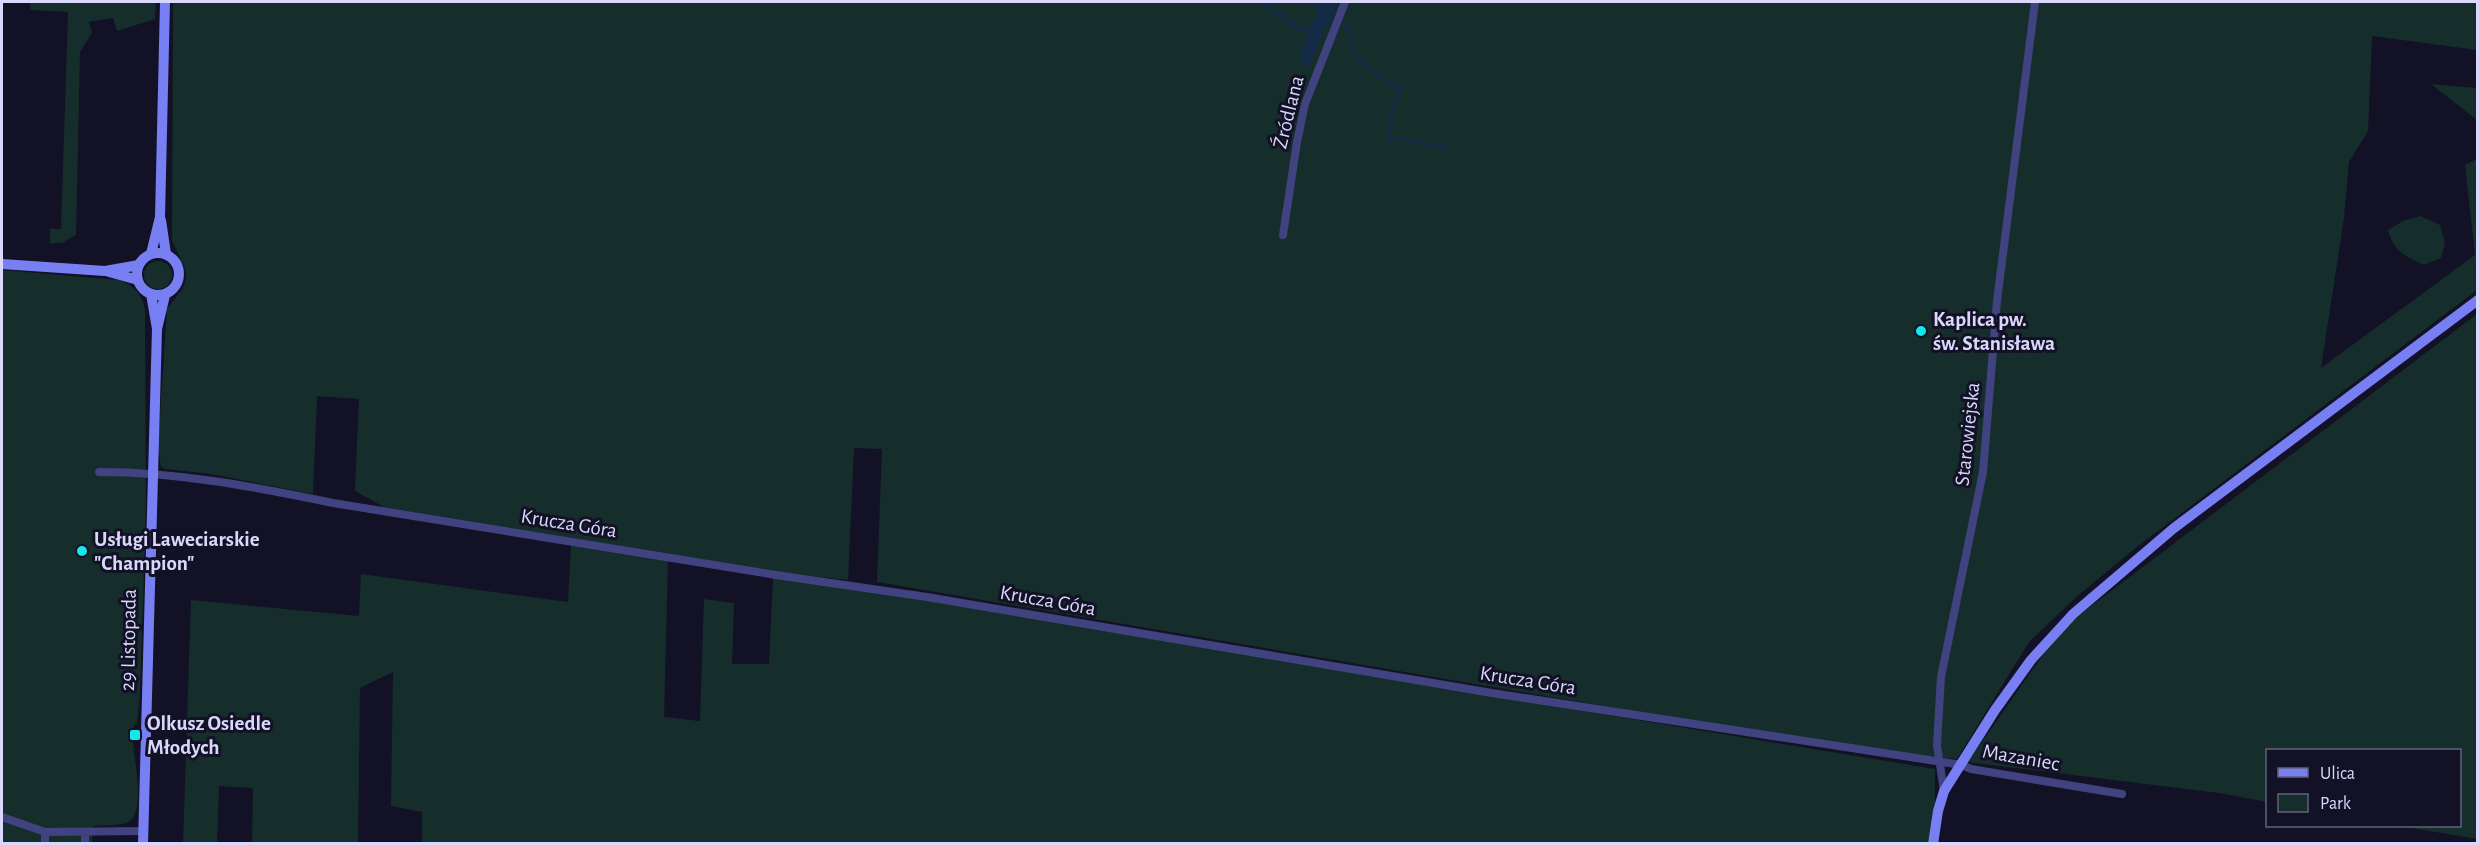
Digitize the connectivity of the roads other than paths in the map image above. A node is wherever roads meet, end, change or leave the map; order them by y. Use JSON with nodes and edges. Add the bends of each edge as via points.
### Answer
{"nodes":[{"id":1,"x":165,"y":2,"type":"edge"},
{"id":2,"x":1345,"y":2,"type":"edge"},
{"id":3,"x":2035,"y":2,"type":"edge"},
{"id":4,"x":160,"y":217,"type":"junction"},
{"id":5,"x":1283,"y":235,"type":"dead end"},
{"id":6,"x":151,"y":254,"type":"junction"},
{"id":7,"x":166,"y":254,"type":"junction"},
{"id":8,"x":2,"y":264,"type":"edge"},
{"id":9,"x":139,"y":265,"type":"junction"},
{"id":10,"x":105,"y":271,"type":"junction"},
{"id":11,"x":138,"y":280,"type":"junction"},
{"id":12,"x":151,"y":294,"type":"junction"},
{"id":13,"x":165,"y":294,"type":"junction"},
{"id":14,"x":2478,"y":300,"type":"edge"},
{"id":15,"x":157,"y":329,"type":"junction"},
{"id":16,"x":99,"y":472,"type":"dead end"},
{"id":17,"x":153,"y":472,"type":"junction"},
{"id":18,"x":1939,"y":761,"type":"junction"},
{"id":19,"x":1962,"y":765,"type":"junction"},
{"id":20,"x":1944,"y":791,"type":"junction"},
{"id":21,"x":2122,"y":794,"type":"dead end"},
{"id":22,"x":2,"y":817,"type":"edge"},
{"id":23,"x":143,"y":831,"type":"junction"},
{"id":24,"x":45,"y":832,"type":"junction"},
{"id":25,"x":85,"y":832,"type":"junction"},
{"id":26,"x":45,"y":843,"type":"edge"},
{"id":27,"x":85,"y":843,"type":"edge"},
{"id":28,"x":143,"y":843,"type":"edge"},
{"id":29,"x":1933,"y":843,"type":"edge"}],
"edges":[{"from":1,"to":4,"type":"street"},
{"from":2,"to":5,"type":"street","name":"Źródlana","via":[[1305,104]]},
{"from":3,"to":18,"type":"street","name":"Starowiejska","via":[[1996,313],[1983,472],[1941,677]]},
{"from":4,"to":6,"type":"street"},
{"from":4,"to":7,"type":"street"},
{"from":6,"to":7,"type":"street"},
{"from":6,"to":9,"type":"street"},
{"from":7,"to":13,"type":"street","via":[[176,262],[180,275],[175,287]]},
{"from":8,"to":10,"type":"street"},
{"from":9,"to":10,"type":"street"},
{"from":9,"to":11,"type":"street"},
{"from":10,"to":11,"type":"street"},
{"from":11,"to":12,"type":"street"},
{"from":12,"to":13,"type":"street"},
{"from":12,"to":15,"type":"street","name":"29 Listopada"},
{"from":13,"to":15,"type":"street","name":"29 Listopada"},
{"from":14,"to":19,"type":"street","via":[[2174,528],[2073,614],[2031,660]]},
{"from":15,"to":17,"type":"street","name":"29 Listopada"},
{"from":16,"to":17,"type":"street","name":"Krucza Góra"},
{"from":17,"to":18,"type":"street","name":"Krucza Góra","via":[[263,487],[345,505],[927,597],[1492,693]]},
{"from":17,"to":23,"type":"street","name":"29 Listopada"},
{"from":18,"to":19,"type":"street","name":"Krucza Góra"},
{"from":18,"to":20,"type":"street","name":"Starowiejska"},
{"from":19,"to":20,"type":"street","name":"Mazaniec"},
{"from":19,"to":21,"type":"street","name":"Mazaniec"},
{"from":20,"to":29,"type":"street","name":"Mazaniec"},
{"from":22,"to":24,"type":"street"},
{"from":23,"to":25,"type":"street"},
{"from":23,"to":28,"type":"street","name":"29 Listopada"},
{"from":24,"to":25,"type":"street"},
{"from":24,"to":26,"type":"street"},
{"from":25,"to":27,"type":"street"}]}
